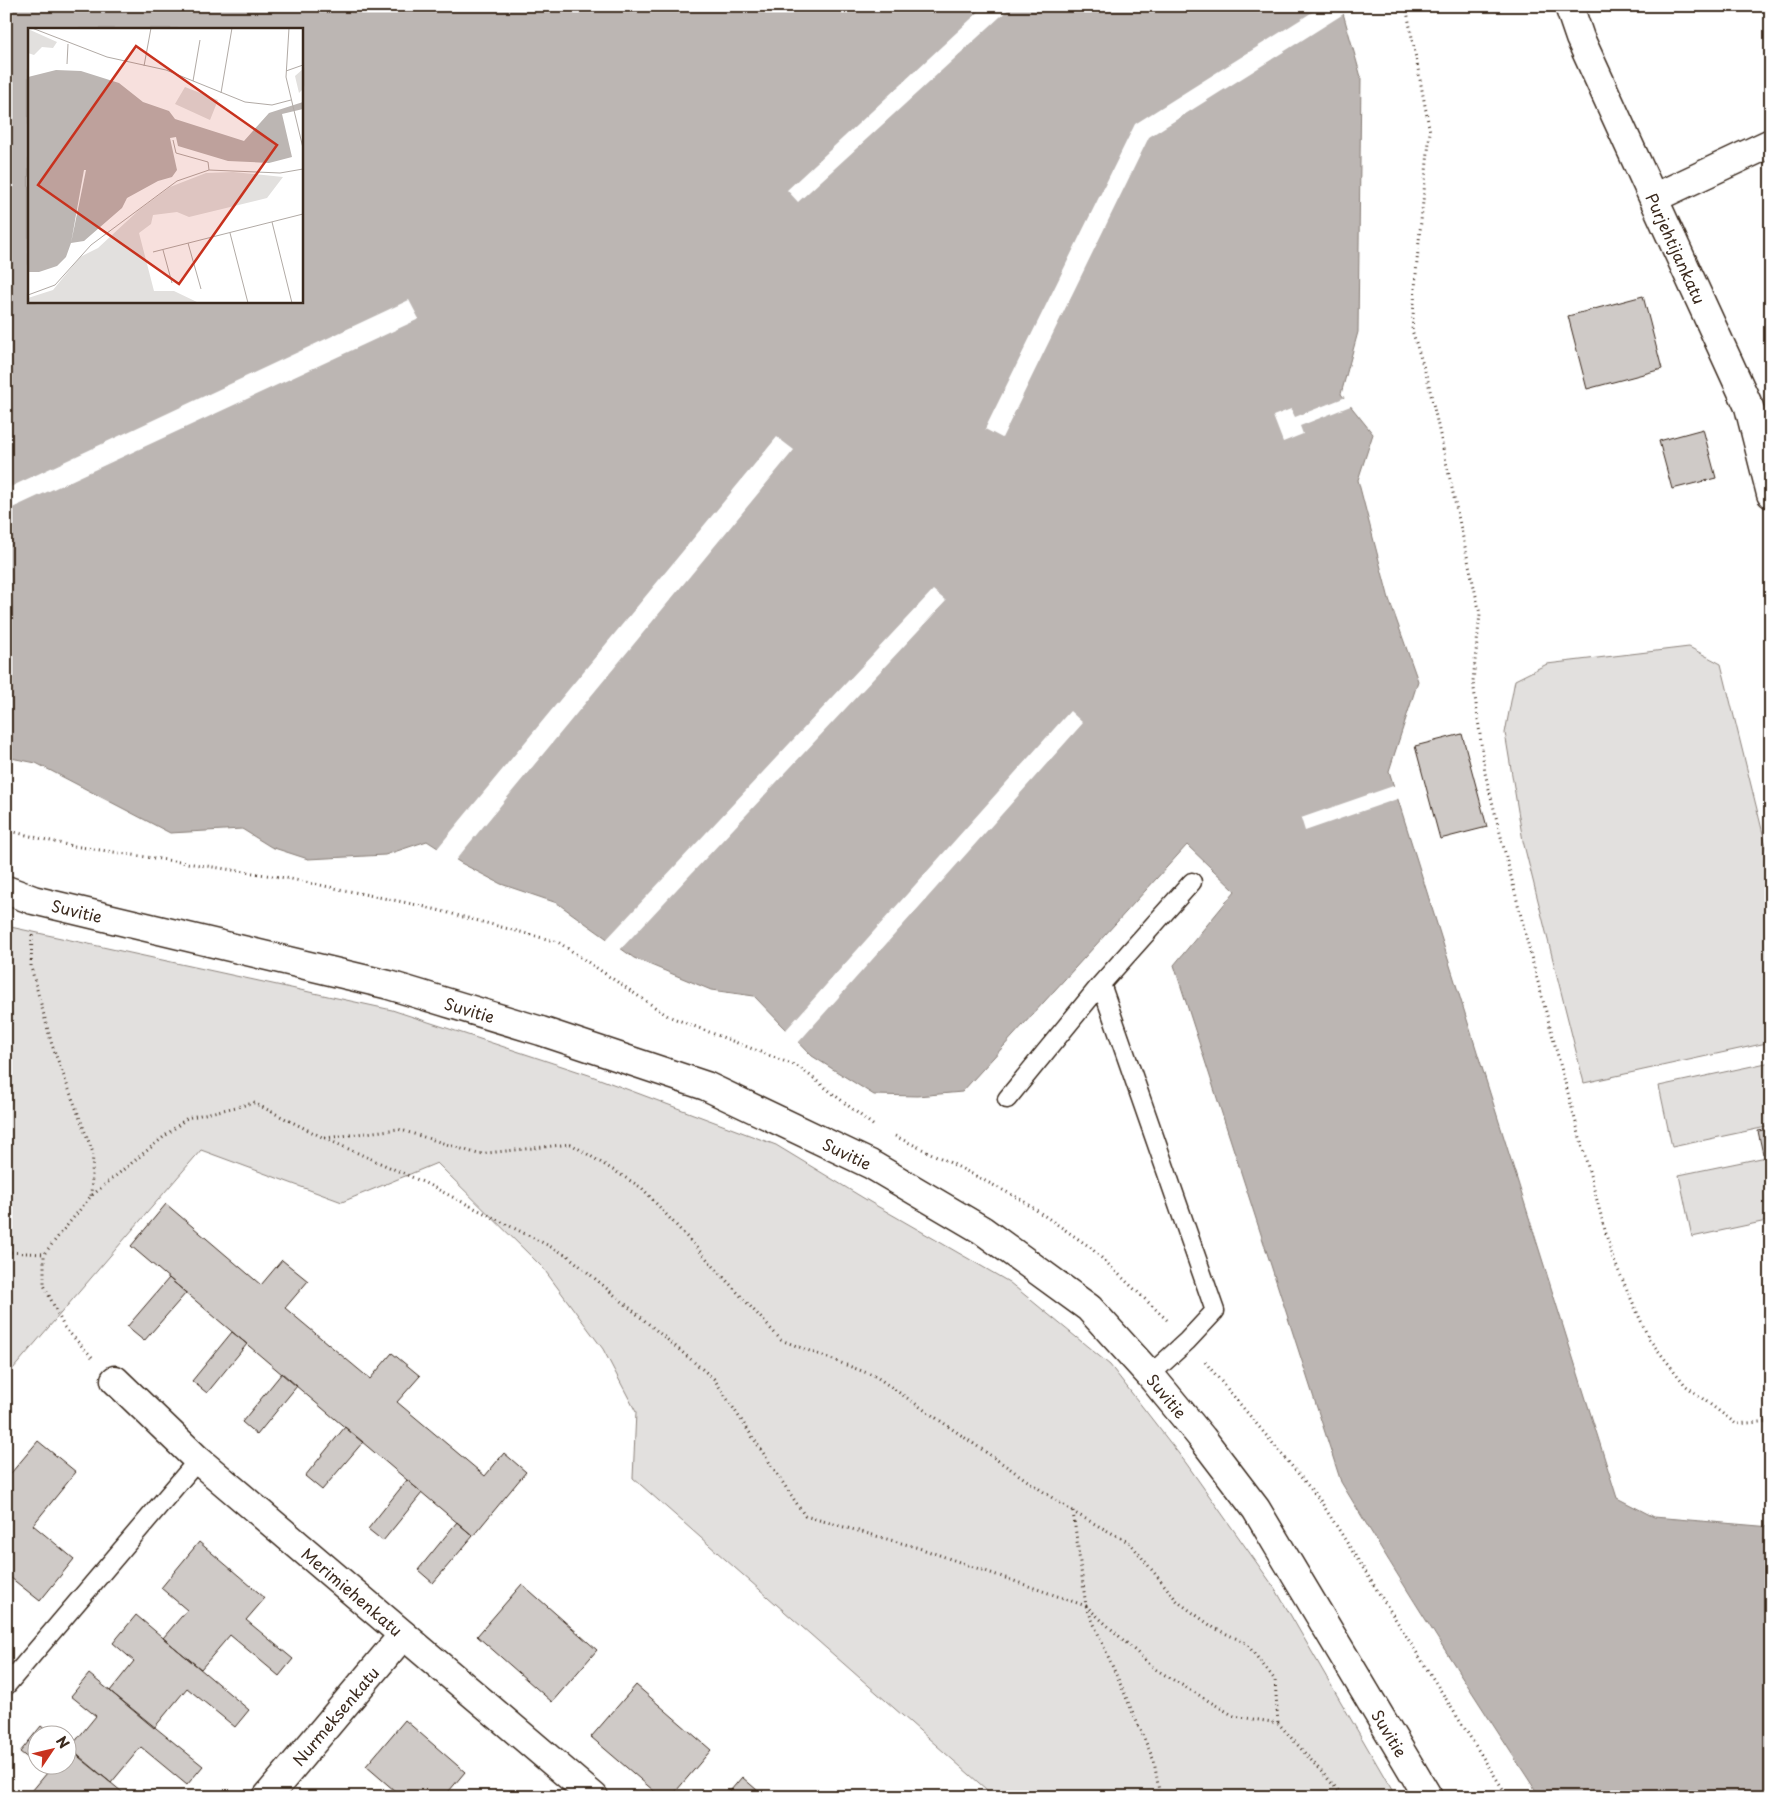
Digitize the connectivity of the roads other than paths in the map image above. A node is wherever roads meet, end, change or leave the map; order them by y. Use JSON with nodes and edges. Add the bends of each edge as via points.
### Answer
{"nodes":[{"id":1,"x":1569,"y":6,"type":"edge"},
{"id":2,"x":1771,"y":143,"type":"edge"},
{"id":3,"x":1654,"y":198,"type":"junction"},
{"id":4,"x":1771,"y":494,"type":"edge"},
{"id":5,"x":1192,"y":882,"type":"dead end"},
{"id":6,"x":6,"y":890,"type":"edge"},
{"id":7,"x":1101,"y":984,"type":"junction"},
{"id":8,"x":1007,"y":1098,"type":"dead end"},
{"id":9,"x":1150,"y":1375,"type":"junction"},
{"id":10,"x":115,"y":1380,"type":"road end"},
{"id":11,"x":198,"y":1460,"type":"junction"},
{"id":12,"x":403,"y":1635,"type":"junction"},
{"id":13,"x":6,"y":1686,"type":"edge"},
{"id":14,"x":267,"y":1797,"type":"edge"},
{"id":15,"x":594,"y":1797,"type":"edge"},
{"id":16,"x":1428,"y":1797,"type":"edge"}],
"edges":[{"from":1,"to":3,"type":"street","name":"Purjehtijankatu","via":[[1580,38]]},
{"from":2,"to":3,"type":"street"},
{"from":3,"to":4,"type":"street","name":"Purjehtijankatu","via":[[1750,407]]},
{"from":5,"to":7,"type":"lane"},
{"from":6,"to":9,"type":"street","name":"Suvitie","via":[[33,900],[389,985],[706,1086],[870,1164],[982,1230],[1089,1308]]},
{"from":7,"to":8,"type":"lane"},
{"from":7,"to":9,"type":"lane","via":[[1215,1311]]},
{"from":9,"to":16,"type":"street","name":"Suvitie","via":[[1256,1509]]},
{"from":10,"to":11,"type":"street","name":"Merimiehenkatu"},
{"from":11,"to":12,"type":"street","name":"Merimiehenkatu"},
{"from":11,"to":13,"type":"lane"},
{"from":12,"to":14,"type":"street","name":"Nurmeksenkatu"},
{"from":12,"to":15,"type":"street","name":"Merimiehenkatu"}]}
